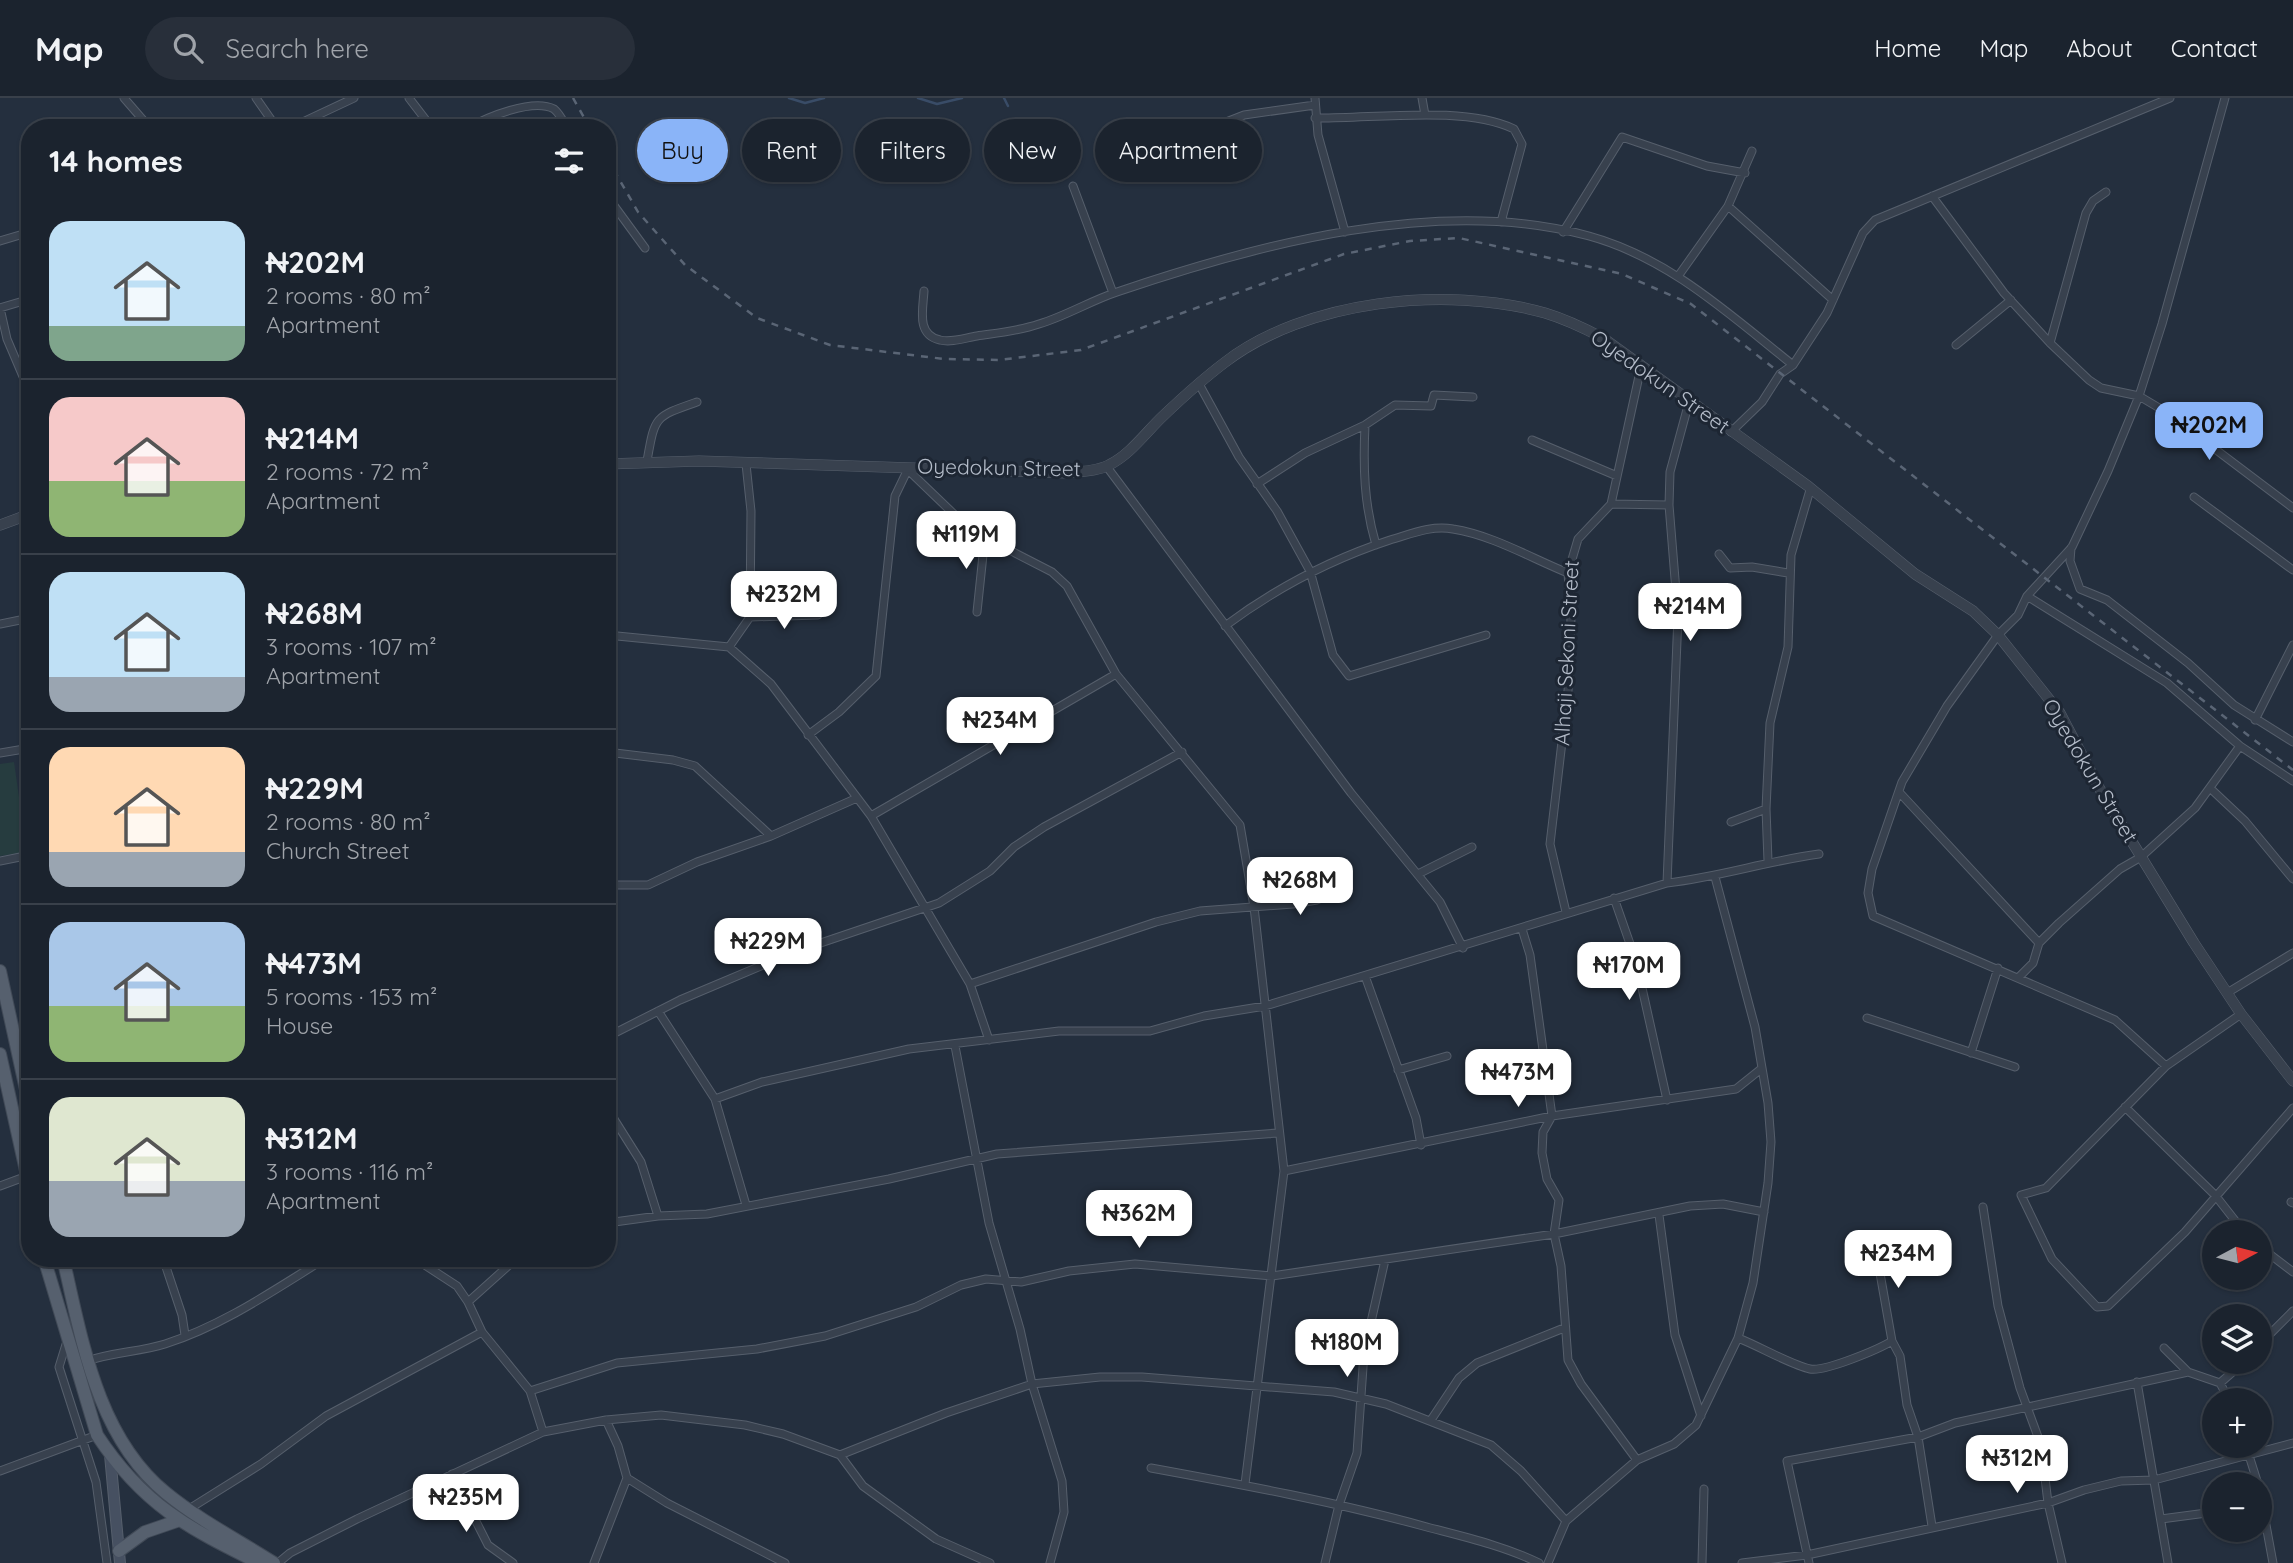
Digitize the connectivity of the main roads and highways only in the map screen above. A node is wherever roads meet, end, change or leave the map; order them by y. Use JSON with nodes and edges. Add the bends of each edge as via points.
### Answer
{"nodes":[{"id":1,"x":0,"y":971,"type":"edge"},
{"id":2,"x":0,"y":1054,"type":"edge"},
{"id":3,"x":21,"y":1067,"type":"edge"},
{"id":4,"x":21,"y":1151,"type":"edge"},
{"id":5,"x":46,"y":1267,"type":"edge"},
{"id":6,"x":65,"y":1267,"type":"edge"},
{"id":7,"x":68,"y":1277,"type":"junction"},
{"id":8,"x":49,"y":1279,"type":"junction"},
{"id":9,"x":110,"y":1455,"type":"junction"},
{"id":10,"x":177,"y":1521,"type":"junction"},
{"id":11,"x":120,"y":1557,"type":"edge"},
{"id":12,"x":260,"y":1563,"type":"edge"},
{"id":13,"x":276,"y":1563,"type":"edge"}],
"edges":[{"from":1,"to":3,"type":"main road"},
{"from":2,"to":4,"type":"main road"},
{"from":5,"to":8,"type":"main road"},
{"from":6,"to":7,"type":"main road"},
{"from":7,"to":8,"type":"main road"},
{"from":7,"to":13,"type":"main road","via":[[87,1361],[128,1452],[166,1493]]},
{"from":8,"to":9,"type":"main road","via":[[97,1435]]},
{"from":9,"to":10,"type":"main road"},
{"from":9,"to":11,"type":"main road"},
{"from":10,"to":11,"type":"main road","via":[[145,1532]]},
{"from":10,"to":12,"type":"main road"}]}
